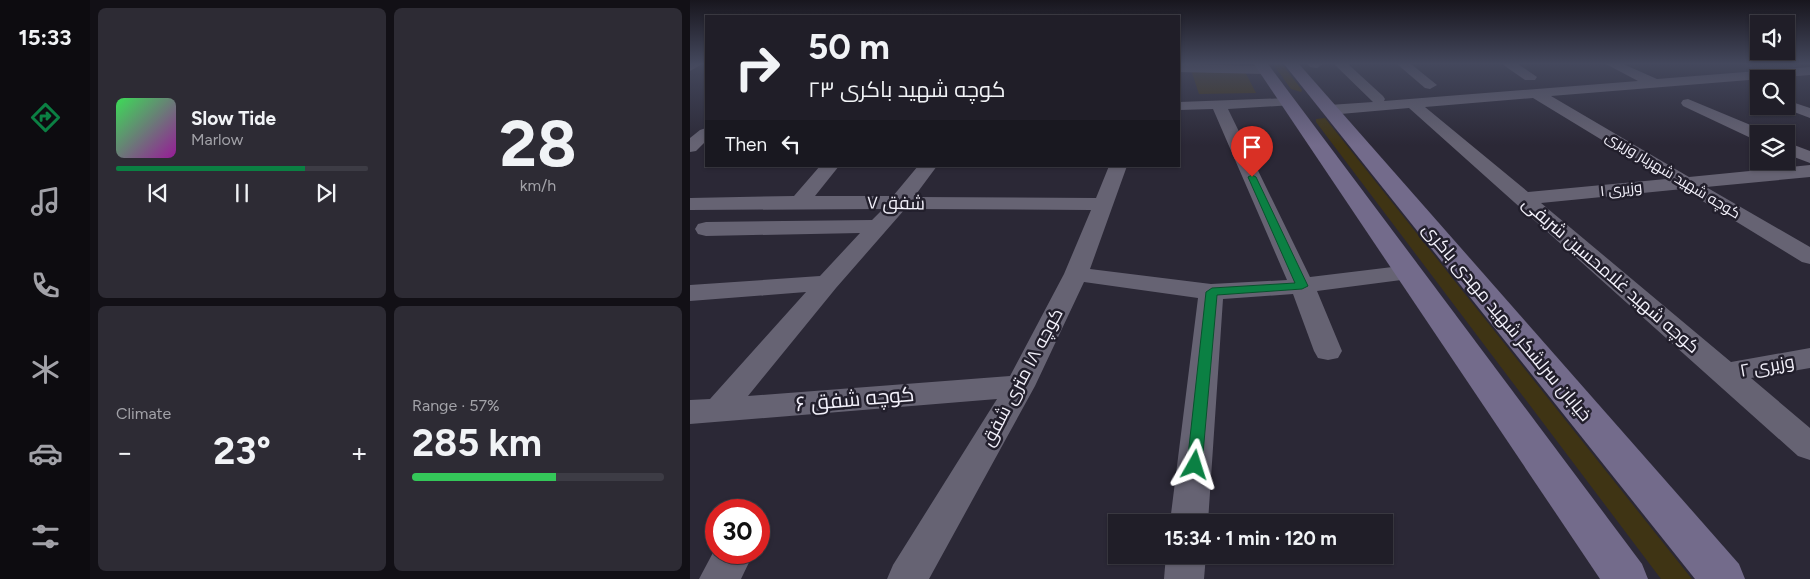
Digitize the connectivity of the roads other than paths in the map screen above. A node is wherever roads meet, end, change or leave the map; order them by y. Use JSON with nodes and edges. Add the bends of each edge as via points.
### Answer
{"nodes":[{"id":1,"x":1283,"y":91,"type":"edge"},
{"id":2,"x":1304,"y":91,"type":"edge"},
{"id":3,"x":1369,"y":91,"type":"edge"},
{"id":4,"x":1493,"y":91,"type":"edge"},
{"id":5,"x":1542,"y":91,"type":"edge"},
{"id":6,"x":1378,"y":99,"type":"dead end"},
{"id":7,"x":1288,"y":102,"type":"junction"},
{"id":8,"x":1412,"y":103,"type":"junction"},
{"id":9,"x":1688,"y":103,"type":"dead end"},
{"id":10,"x":1219,"y":105,"type":"junction"},
{"id":11,"x":1180,"y":107,"type":"edge"},
{"id":12,"x":1795,"y":107,"type":"edge"},
{"id":13,"x":1329,"y":110,"type":"junction"},
{"id":14,"x":1810,"y":112,"type":"edge"},
{"id":15,"x":1750,"y":131,"type":"edge"},
{"id":16,"x":705,"y":134,"type":"edge"},
{"id":17,"x":690,"y":147,"type":"edge"},
{"id":18,"x":1795,"y":151,"type":"edge"},
{"id":19,"x":1810,"y":158,"type":"edge"},
{"id":20,"x":829,"y":167,"type":"edge"},
{"id":21,"x":927,"y":167,"type":"edge"},
{"id":22,"x":1118,"y":167,"type":"edge"},
{"id":23,"x":1810,"y":171,"type":"edge"},
{"id":24,"x":1686,"y":183,"type":"junction"},
{"id":25,"x":1522,"y":198,"type":"junction"},
{"id":26,"x":801,"y":201,"type":"junction"},
{"id":27,"x":690,"y":204,"type":"edge"},
{"id":28,"x":898,"y":204,"type":"junction"},
{"id":29,"x":1102,"y":204,"type":"junction"},
{"id":30,"x":878,"y":226,"type":"junction"},
{"id":31,"x":706,"y":229,"type":"dead end"},
{"id":32,"x":1810,"y":257,"type":"edge"},
{"id":33,"x":1409,"y":272,"type":"junction"},
{"id":34,"x":1076,"y":274,"type":"junction"},
{"id":35,"x":827,"y":284,"type":"junction"},
{"id":36,"x":1302,"y":286,"type":"junction"},
{"id":37,"x":1212,"y":292,"type":"junction"},
{"id":38,"x":690,"y":293,"type":"edge"},
{"id":39,"x":1328,"y":351,"type":"dead end"},
{"id":40,"x":1810,"y":358,"type":"edge"},
{"id":41,"x":1724,"y":373,"type":"junction"},
{"id":42,"x":1020,"y":386,"type":"junction"},
{"id":43,"x":705,"y":410,"type":"edge"},
{"id":44,"x":1810,"y":447,"type":"edge"},
{"id":45,"x":1190,"y":514,"type":"edge"},
{"id":46,"x":728,"y":564,"type":"edge"},
{"id":47,"x":1185,"y":564,"type":"edge"},
{"id":48,"x":719,"y":579,"type":"edge"},
{"id":49,"x":907,"y":579,"type":"edge"},
{"id":50,"x":1184,"y":579,"type":"edge"},
{"id":51,"x":1626,"y":579,"type":"edge"},
{"id":52,"x":1724,"y":579,"type":"edge"}],
"edges":[{"from":1,"to":7,"type":"main road"},
{"from":2,"to":13,"type":"main road","name":"خیابان سرلشکر شهید مهدی باکری"},
{"from":3,"to":6,"type":"street"},
{"from":4,"to":8,"type":"street"},
{"from":5,"to":24,"type":"street","name":"کوچه شهید شهریار وزیری"},
{"from":7,"to":10,"type":"street"},
{"from":7,"to":13,"type":"main road"},
{"from":7,"to":33,"type":"main road"},
{"from":8,"to":13,"type":"street"},
{"from":8,"to":25,"type":"street","name":"کوچه شهید غلامحسین شریفی"},
{"from":9,"to":15,"type":"street"},
{"from":10,"to":11,"type":"street"},
{"from":10,"to":36,"type":"street"},
{"from":12,"to":14,"type":"street"},
{"from":13,"to":52,"type":"main road","name":"خیابان سرلشکر شهید مهدی باکری"},
{"from":16,"to":17,"type":"street"},
{"from":18,"to":19,"type":"street"},
{"from":20,"to":26,"type":"street"},
{"from":21,"to":28,"type":"street"},
{"from":22,"to":29,"type":"street","name":"کوچه ۱۸ متری شفق"},
{"from":23,"to":24,"type":"street","name":"وزیری ۱"},
{"from":24,"to":25,"type":"street","name":"وزیری ۱"},
{"from":24,"to":32,"type":"street","name":"کوچه شهید شهریار وزیری"},
{"from":25,"to":41,"type":"street","name":"کوچه شهید غلامحسین شریفی"},
{"from":26,"to":27,"type":"street","name":"شفق ۷"},
{"from":26,"to":28,"type":"street","name":"شفق ۷"},
{"from":28,"to":29,"type":"street","name":"شفق ۷"},
{"from":28,"to":30,"type":"street"},
{"from":29,"to":34,"type":"street","name":"کوچه ۱۸ متری شفق"},
{"from":30,"to":31,"type":"street"},
{"from":30,"to":35,"type":"street"},
{"from":33,"to":36,"type":"street"},
{"from":33,"to":51,"type":"main road"},
{"from":34,"to":37,"type":"street"},
{"from":34,"to":42,"type":"street","name":"کوچه ۱۸ متری شفق"},
{"from":35,"to":38,"type":"street"},
{"from":35,"to":43,"type":"street"},
{"from":36,"to":37,"type":"street"},
{"from":36,"to":39,"type":"street"},
{"from":37,"to":45,"type":"street"},
{"from":40,"to":41,"type":"street","name":"وزیری ۲"},
{"from":41,"to":44,"type":"street","name":"کوچه شهید غلامحسین شریفی"},
{"from":42,"to":43,"type":"street","name":"کوچه شفق ۶"},
{"from":42,"to":49,"type":"street","name":"کوچه ۱۸ متری شفق"},
{"from":46,"to":48,"type":"street"},
{"from":47,"to":50,"type":"street"}]}
